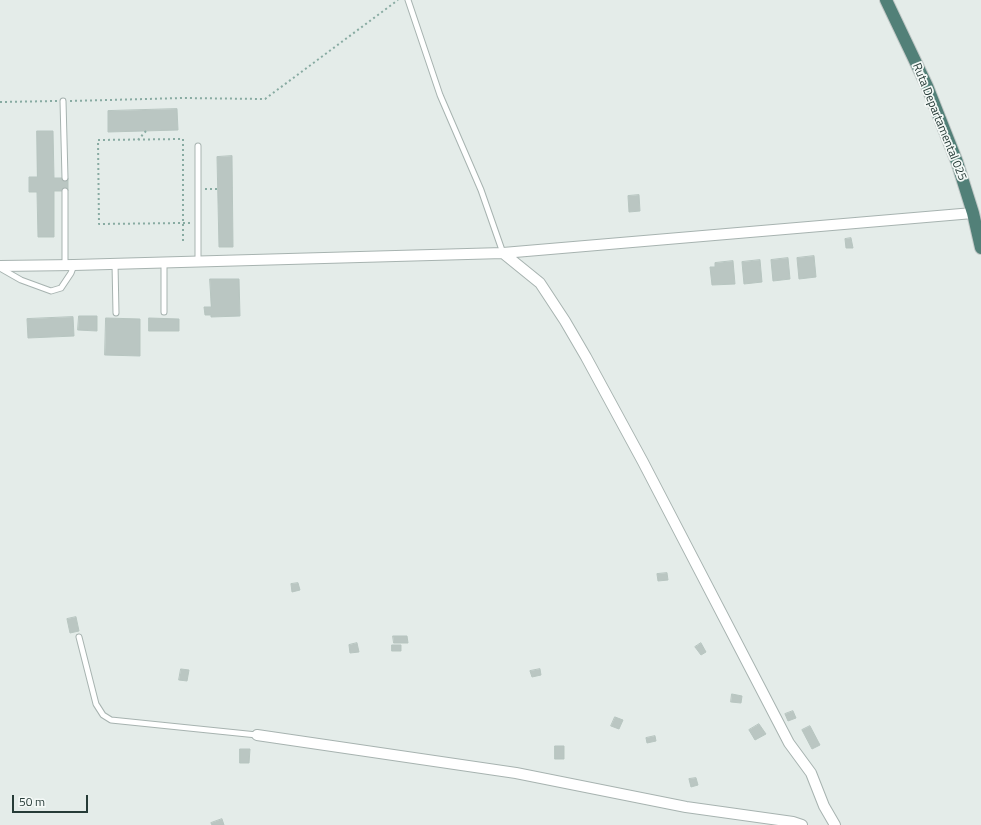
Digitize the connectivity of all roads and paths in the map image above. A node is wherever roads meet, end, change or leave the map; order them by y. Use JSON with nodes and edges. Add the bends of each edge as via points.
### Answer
{"nodes":[{"id":1,"x":398,"y":0,"type":"edge"},
{"id":2,"x":408,"y":0,"type":"edge"},
{"id":3,"x":886,"y":0,"type":"edge"},
{"id":4,"x":63,"y":101,"type":"junction"},
{"id":5,"x":0,"y":102,"type":"edge"},
{"id":6,"x":146,"y":131,"type":"dead end"},
{"id":7,"x":138,"y":140,"type":"junction"},
{"id":8,"x":198,"y":146,"type":"dead end"},
{"id":9,"x":65,"y":178,"type":"dead end"},
{"id":10,"x":218,"y":189,"type":"dead end"},
{"id":11,"x":65,"y":190,"type":"dead end"},
{"id":12,"x":198,"y":190,"type":"junction"},
{"id":13,"x":973,"y":213,"type":"junction"},
{"id":14,"x":183,"y":223,"type":"junction"},
{"id":15,"x":198,"y":223,"type":"junction"},
{"id":16,"x":183,"y":241,"type":"dead end"},
{"id":17,"x":981,"y":248,"type":"edge"},
{"id":18,"x":503,"y":253,"type":"junction"},
{"id":19,"x":198,"y":261,"type":"junction"},
{"id":20,"x":164,"y":262,"type":"junction"},
{"id":21,"x":115,"y":264,"type":"junction"},
{"id":22,"x":70,"y":265,"type":"junction"},
{"id":23,"x":0,"y":267,"type":"edge"},
{"id":24,"x":164,"y":312,"type":"dead end"},
{"id":25,"x":116,"y":313,"type":"dead end"},
{"id":26,"x":79,"y":637,"type":"dead end"},
{"id":27,"x":257,"y":735,"type":"joint"},
{"id":28,"x":802,"y":825,"type":"edge"},
{"id":29,"x":835,"y":825,"type":"edge"}],
"edges":[{"from":1,"to":4,"type":"path","via":[[265,99]]},
{"from":2,"to":18,"type":"lane","via":[[440,95],[481,190]]},
{"from":3,"to":13,"type":"highway","name":"Ruta Departamental 025","via":[[927,86],[955,155]]},
{"from":4,"to":5,"type":"path"},
{"from":4,"to":9,"type":"lane"},
{"from":6,"to":7,"type":"path"},
{"from":7,"to":14,"type":"path","via":[[183,139]]},
{"from":7,"to":14,"type":"path","via":[[98,140],[99,224]]},
{"from":8,"to":12,"type":"lane"},
{"from":10,"to":12,"type":"path"},
{"from":11,"to":22,"type":"lane"},
{"from":12,"to":15,"type":"lane"},
{"from":13,"to":17,"type":"highway","name":"Ruta Departamental 025"},
{"from":13,"to":18,"type":"street"},
{"from":14,"to":15,"type":"path"},
{"from":14,"to":16,"type":"path"},
{"from":15,"to":19,"type":"lane"},
{"from":18,"to":19,"type":"street"},
{"from":18,"to":29,"type":"street","via":[[540,283],[583,351],[789,743],[811,773],[824,806]]},
{"from":19,"to":20,"type":"street"},
{"from":20,"to":21,"type":"street"},
{"from":20,"to":24,"type":"lane"},
{"from":21,"to":22,"type":"street"},
{"from":21,"to":25,"type":"lane"},
{"from":22,"to":23,"type":"street"},
{"from":22,"to":23,"type":"lane","via":[[71,273],[61,288],[52,291],[21,280]]},
{"from":26,"to":27,"type":"lane","via":[[96,704],[103,715],[111,720]]},
{"from":27,"to":28,"type":"street","via":[[516,773],[686,808]]}]}
